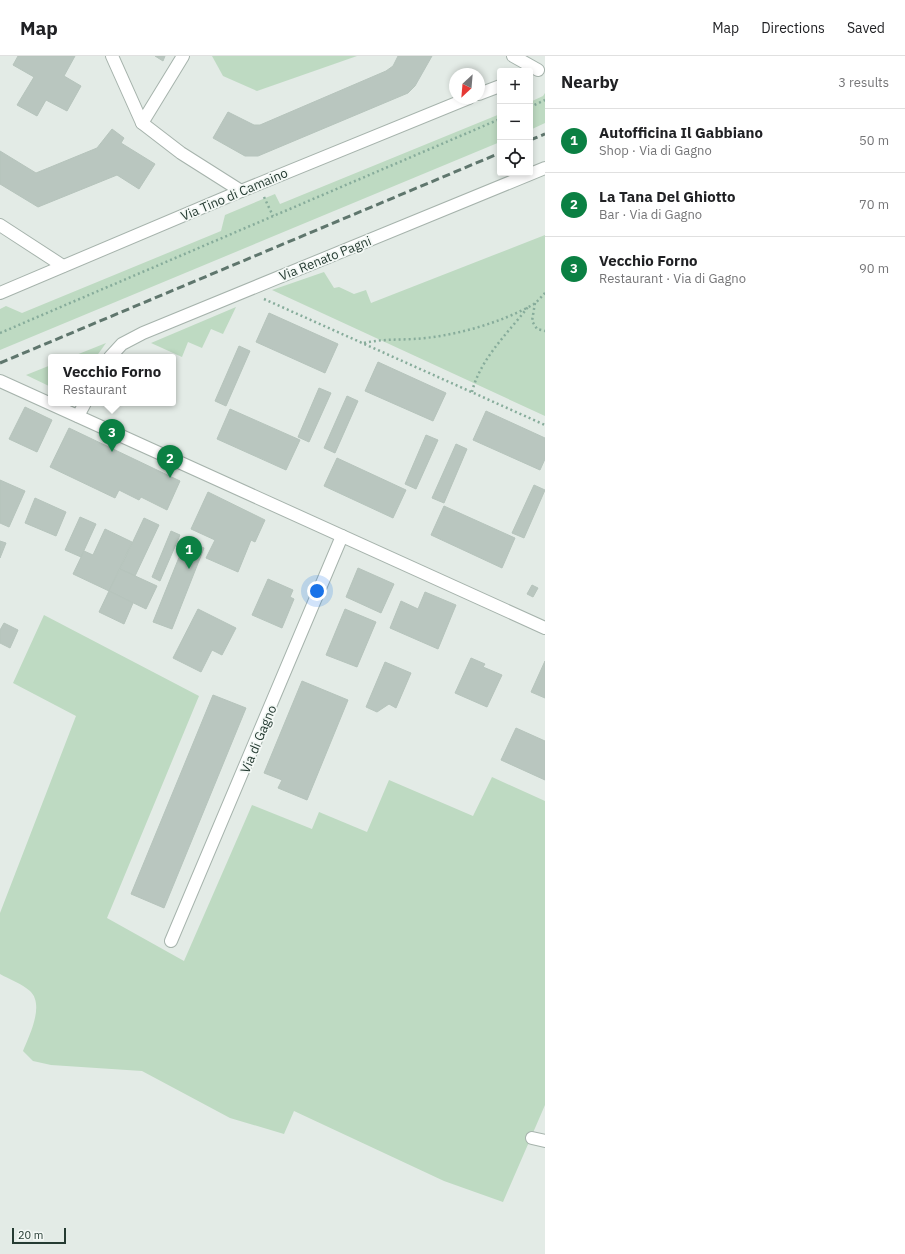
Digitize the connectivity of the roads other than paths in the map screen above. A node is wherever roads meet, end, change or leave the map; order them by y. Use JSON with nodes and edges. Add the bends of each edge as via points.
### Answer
{"nodes":[{"id":1,"x":112,"y":56,"type":"edge"},
{"id":2,"x":183,"y":56,"type":"edge"},
{"id":3,"x":513,"y":56,"type":"edge"},
{"id":4,"x":538,"y":70,"type":"edge"},
{"id":5,"x":497,"y":87,"type":"edge"},
{"id":6,"x":485,"y":92,"type":"edge"},
{"id":7,"x":454,"y":104,"type":"edge"},
{"id":8,"x":142,"y":123,"type":"junction"},
{"id":9,"x":545,"y":168,"type":"edge"},
{"id":10,"x":240,"y":191,"type":"junction"},
{"id":11,"x":0,"y":225,"type":"edge"},
{"id":12,"x":63,"y":266,"type":"junction"},
{"id":13,"x":0,"y":293,"type":"edge"},
{"id":14,"x":113,"y":354,"type":"edge"},
{"id":15,"x":0,"y":381,"type":"edge"},
{"id":16,"x":48,"y":403,"type":"edge"},
{"id":17,"x":56,"y":406,"type":"edge"},
{"id":18,"x":83,"y":406,"type":"edge"},
{"id":19,"x":78,"y":416,"type":"junction"},
{"id":20,"x":342,"y":536,"type":"junction"},
{"id":21,"x":545,"y":628,"type":"edge"},
{"id":22,"x":171,"y":941,"type":"dead end"},
{"id":23,"x":532,"y":1138,"type":"dead end"},
{"id":24,"x":545,"y":1142,"type":"edge"}],
"edges":[{"from":1,"to":8,"type":"street"},
{"from":2,"to":8,"type":"street"},
{"from":3,"to":4,"type":"street"},
{"from":5,"to":6,"type":"street"},
{"from":7,"to":10,"type":"street","name":"Via Tino di Camaino"},
{"from":8,"to":10,"type":"street","via":[[181,153]]},
{"from":9,"to":14,"type":"street","name":"Via Renato Pagni","via":[[131,339]]},
{"from":10,"to":12,"type":"street","name":"Via Tino di Camaino"},
{"from":11,"to":12,"type":"street"},
{"from":12,"to":13,"type":"street","name":"Via Tino di Camaino"},
{"from":15,"to":16,"type":"street"},
{"from":17,"to":19,"type":"street"},
{"from":18,"to":19,"type":"street"},
{"from":19,"to":20,"type":"street"},
{"from":20,"to":21,"type":"street"},
{"from":20,"to":22,"type":"street","name":"Via di Gagno"},
{"from":23,"to":24,"type":"street"}]}
